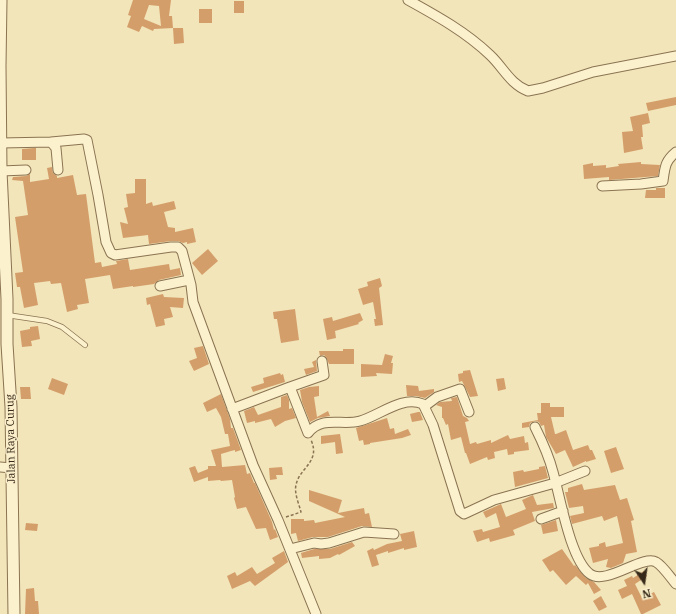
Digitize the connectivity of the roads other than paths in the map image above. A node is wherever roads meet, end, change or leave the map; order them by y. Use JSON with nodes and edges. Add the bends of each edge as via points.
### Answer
{"nodes":[{"id":1,"x":1,"y":0,"type":"edge"},
{"id":2,"x":408,"y":0,"type":"edge"},
{"id":3,"x":676,"y":56,"type":"edge"},
{"id":4,"x":51,"y":142,"type":"junction"},
{"id":5,"x":1,"y":143,"type":"junction"},
{"id":6,"x":676,"y":152,"type":"edge"},
{"id":7,"x":26,"y":170,"type":"dead end"},
{"id":8,"x":58,"y":170,"type":"dead end"},
{"id":9,"x":1,"y":171,"type":"junction"},
{"id":10,"x":602,"y":186,"type":"dead end"},
{"id":11,"x":3,"y":270,"type":"edge"},
{"id":12,"x":189,"y":280,"type":"junction"},
{"id":13,"x":160,"y":286,"type":"dead end"},
{"id":14,"x":7,"y":314,"type":"junction"},
{"id":15,"x":4,"y":344,"type":"edge"},
{"id":16,"x":86,"y":345,"type":"dead end"},
{"id":17,"x":322,"y":361,"type":"dead end"},
{"id":18,"x":290,"y":387,"type":"junction"},
{"id":19,"x":425,"y":406,"type":"junction"},
{"id":20,"x":232,"y":408,"type":"junction"},
{"id":21,"x":469,"y":412,"type":"dead end"},
{"id":22,"x":535,"y":427,"type":"dead end"},
{"id":23,"x":0,"y":467,"type":"edge"},
{"id":24,"x":12,"y":468,"type":"junction"},
{"id":25,"x":585,"y":471,"type":"dead end"},
{"id":26,"x":556,"y":483,"type":"junction"},
{"id":27,"x":563,"y":511,"type":"junction"},
{"id":28,"x":541,"y":519,"type":"dead end"},
{"id":29,"x":394,"y":534,"type":"dead end"},
{"id":30,"x":290,"y":549,"type":"junction"},
{"id":31,"x":676,"y":584,"type":"edge"},
{"id":32,"x":14,"y":614,"type":"edge"},
{"id":33,"x":316,"y":614,"type":"edge"}],
"edges":[{"from":1,"to":5,"type":"street","name":"Jalan Raya Curug"},
{"from":2,"to":3,"type":"street","via":[[440,17],[465,35],[490,56],[510,79],[528,90],[543,88],[593,72]]},
{"from":4,"to":5,"type":"street"},
{"from":4,"to":8,"type":"street","via":[[56,148]]},
{"from":4,"to":12,"type":"street","via":[[84,138],[87,140],[106,242],[111,253],[115,255],[178,247],[185,259]]},
{"from":5,"to":9,"type":"street","name":"Jalan Raya Curug"},
{"from":6,"to":10,"type":"street","via":[[666,164],[664,181]]},
{"from":7,"to":9,"type":"street"},
{"from":9,"to":11,"type":"street","name":"Jalan Raya Curug"},
{"from":11,"to":14,"type":"street","name":"Jalan Raya Curug"},
{"from":12,"to":13,"type":"street"},
{"from":12,"to":20,"type":"street","via":[[193,302]]},
{"from":14,"to":15,"type":"street","name":"Jalan Raya Curug"},
{"from":14,"to":16,"type":"lane","via":[[47,320],[62,327]]},
{"from":15,"to":24,"type":"street","name":"Jalan Raya Curug","via":[[11,407]]},
{"from":17,"to":18,"type":"street","via":[[324,375]]},
{"from":18,"to":19,"type":"street","via":[[308,433],[324,423],[357,422],[400,404],[417,402]]},
{"from":18,"to":20,"type":"street"},
{"from":19,"to":21,"type":"street","via":[[437,397],[460,389]]},
{"from":19,"to":26,"type":"street","via":[[460,511],[464,514],[502,497]]},
{"from":20,"to":30,"type":"street","via":[[258,477]]},
{"from":22,"to":26,"type":"street"},
{"from":23,"to":24,"type":"street"},
{"from":24,"to":32,"type":"street","name":"Jalan Raya Curug"},
{"from":25,"to":26,"type":"street"},
{"from":26,"to":27,"type":"street"},
{"from":27,"to":28,"type":"street"},
{"from":27,"to":31,"type":"street","via":[[576,554],[589,573],[597,576],[610,574],[652,560],[658,563]]},
{"from":29,"to":30,"type":"street","via":[[364,532],[325,544],[314,543]]},
{"from":30,"to":33,"type":"street"}]}
